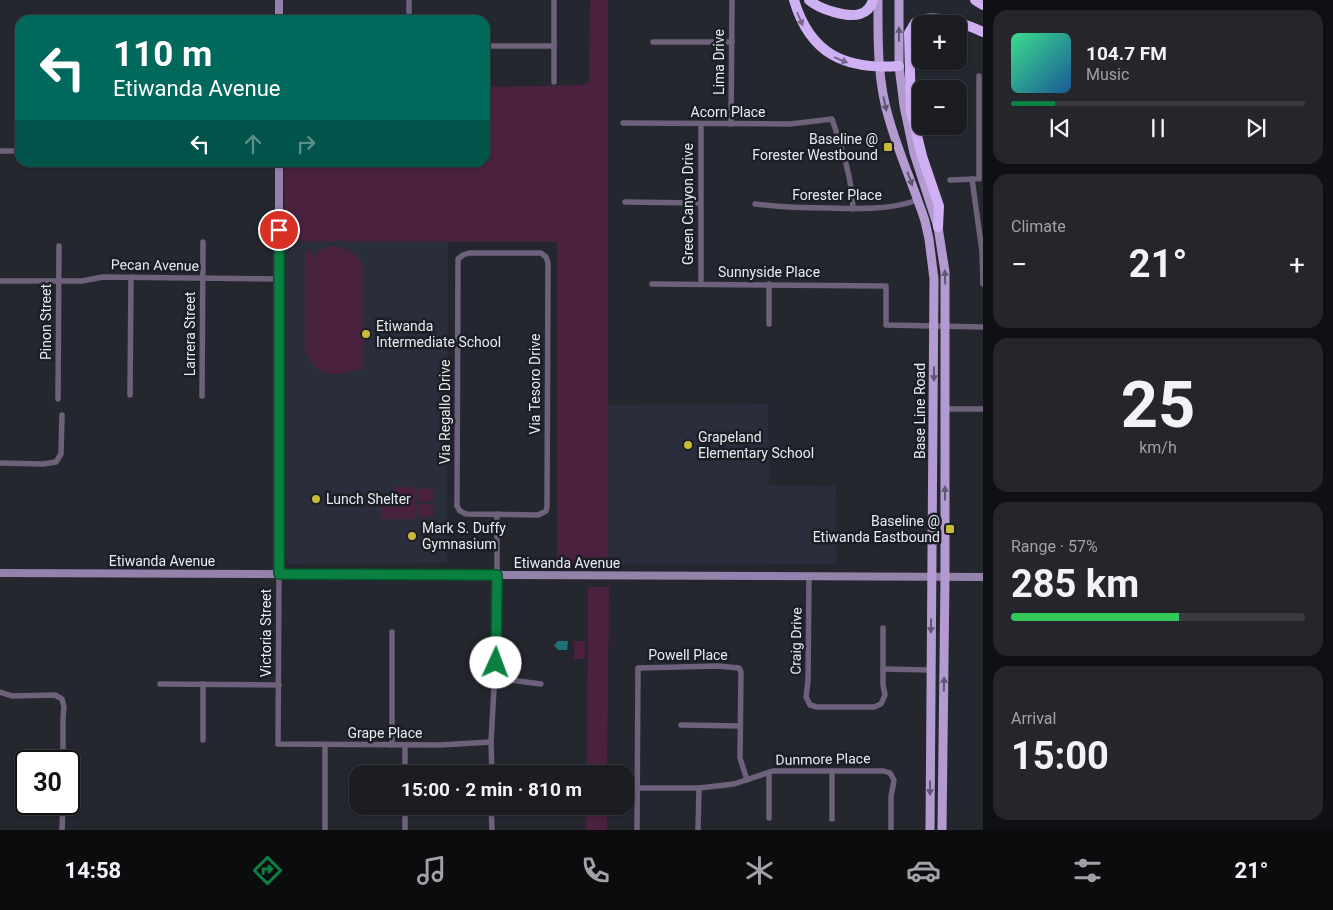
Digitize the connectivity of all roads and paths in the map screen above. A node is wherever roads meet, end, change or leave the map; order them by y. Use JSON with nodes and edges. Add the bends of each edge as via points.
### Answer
{"nodes":[{"id":1,"x":279,"y":0,"type":"edge"},
{"id":2,"x":409,"y":0,"type":"edge"},
{"id":3,"x":554,"y":0,"type":"edge"},
{"id":4,"x":732,"y":0,"type":"edge"},
{"id":5,"x":794,"y":0,"type":"edge"},
{"id":6,"x":809,"y":0,"type":"edge"},
{"id":7,"x":873,"y":0,"type":"edge"},
{"id":8,"x":878,"y":0,"type":"edge"},
{"id":9,"x":899,"y":0,"type":"edge"},
{"id":10,"x":975,"y":0,"type":"edge"},
{"id":11,"x":983,"y":5,"type":"edge"},
{"id":12,"x":279,"y":15,"type":"edge"},
{"id":13,"x":409,"y":15,"type":"edge"},
{"id":14,"x":983,"y":32,"type":"edge"},
{"id":15,"x":653,"y":42,"type":"dead end"},
{"id":16,"x":732,"y":42,"type":"junction"},
{"id":17,"x":490,"y":46,"type":"edge"},
{"id":18,"x":554,"y":46,"type":"junction"},
{"id":19,"x":899,"y":66,"type":"junction"},
{"id":20,"x":879,"y":67,"type":"junction"},
{"id":21,"x":979,"y":76,"type":"dead end"},
{"id":22,"x":554,"y":82,"type":"dead end"},
{"id":23,"x":981,"y":111,"type":"edge"},
{"id":24,"x":623,"y":123,"type":"dead end"},
{"id":25,"x":701,"y":124,"type":"junction"},
{"id":26,"x":731,"y":124,"type":"junction"},
{"id":27,"x":0,"y":151,"type":"edge"},
{"id":28,"x":15,"y":151,"type":"edge"},
{"id":29,"x":279,"y":167,"type":"edge"},
{"id":30,"x":950,"y":180,"type":"dead end"},
{"id":31,"x":972,"y":180,"type":"junction"},
{"id":32,"x":981,"y":180,"type":"edge"},
{"id":33,"x":918,"y":200,"type":"junction"},
{"id":34,"x":625,"y":202,"type":"dead end"},
{"id":35,"x":700,"y":203,"type":"junction"},
{"id":36,"x":755,"y":204,"type":"dead end"},
{"id":37,"x":853,"y":209,"type":"junction"},
{"id":38,"x":938,"y":227,"type":"junction"},
{"id":39,"x":203,"y":242,"type":"dead end"},
{"id":40,"x":59,"y":246,"type":"dead end"},
{"id":41,"x":462,"y":255,"type":"joint"},
{"id":42,"x":131,"y":277,"type":"junction"},
{"id":43,"x":203,"y":278,"type":"junction"},
{"id":44,"x":279,"y":279,"type":"junction"},
{"id":45,"x":0,"y":281,"type":"edge"},
{"id":46,"x":59,"y":281,"type":"junction"},
{"id":47,"x":652,"y":284,"type":"dead end"},
{"id":48,"x":701,"y":284,"type":"junction"},
{"id":49,"x":769,"y":284,"type":"junction"},
{"id":50,"x":983,"y":284,"type":"edge"},
{"id":51,"x":769,"y":324,"type":"dead end"},
{"id":52,"x":934,"y":325,"type":"junction"},
{"id":53,"x":945,"y":326,"type":"junction"},
{"id":54,"x":983,"y":327,"type":"edge"},
{"id":55,"x":130,"y":395,"type":"dead end"},
{"id":56,"x":202,"y":396,"type":"dead end"},
{"id":57,"x":58,"y":399,"type":"dead end"},
{"id":58,"x":945,"y":409,"type":"junction"},
{"id":59,"x":983,"y":409,"type":"edge"},
{"id":60,"x":62,"y":415,"type":"dead end"},
{"id":61,"x":0,"y":463,"type":"edge"},
{"id":62,"x":497,"y":514,"type":"junction"},
{"id":63,"x":0,"y":573,"type":"edge"},
{"id":64,"x":279,"y":574,"type":"junction"},
{"id":65,"x":497,"y":575,"type":"junction"},
{"id":66,"x":809,"y":577,"type":"junction"},
{"id":67,"x":932,"y":577,"type":"junction"},
{"id":68,"x":945,"y":577,"type":"junction"},
{"id":69,"x":983,"y":577,"type":"edge"},
{"id":70,"x":883,"y":628,"type":"dead end"},
{"id":71,"x":392,"y":632,"type":"dead end"},
{"id":72,"x":883,"y":669,"type":"junction"},
{"id":73,"x":930,"y":670,"type":"junction"},
{"id":74,"x":495,"y":678,"type":"junction"},
{"id":75,"x":160,"y":684,"type":"dead end"},
{"id":76,"x":204,"y":684,"type":"junction"},
{"id":77,"x":541,"y":684,"type":"dead end"},
{"id":78,"x":278,"y":685,"type":"junction"},
{"id":79,"x":0,"y":692,"type":"edge"},
{"id":80,"x":681,"y":725,"type":"dead end"},
{"id":81,"x":740,"y":726,"type":"junction"},
{"id":82,"x":203,"y":740,"type":"dead end"},
{"id":83,"x":491,"y":742,"type":"junction"},
{"id":84,"x":278,"y":744,"type":"joint"},
{"id":85,"x":325,"y":745,"type":"junction"},
{"id":86,"x":392,"y":745,"type":"junction"},
{"id":87,"x":405,"y":745,"type":"junction"},
{"id":88,"x":63,"y":750,"type":"edge"},
{"id":89,"x":405,"y":765,"type":"edge"},
{"id":90,"x":492,"y":765,"type":"edge"},
{"id":91,"x":832,"y":771,"type":"junction"},
{"id":92,"x":769,"y":772,"type":"junction"},
{"id":93,"x":747,"y":780,"type":"junction"},
{"id":94,"x":638,"y":788,"type":"junction"},
{"id":95,"x":698,"y":788,"type":"junction"},
{"id":96,"x":62,"y":815,"type":"edge"},
{"id":97,"x":405,"y":815,"type":"edge"},
{"id":98,"x":491,"y":815,"type":"edge"},
{"id":99,"x":769,"y":818,"type":"dead end"},
{"id":100,"x":832,"y":819,"type":"dead end"},
{"id":101,"x":62,"y":830,"type":"edge"},
{"id":102,"x":325,"y":830,"type":"edge"},
{"id":103,"x":405,"y":830,"type":"edge"},
{"id":104,"x":492,"y":830,"type":"edge"},
{"id":105,"x":637,"y":830,"type":"edge"},
{"id":106,"x":698,"y":830,"type":"edge"},
{"id":107,"x":891,"y":830,"type":"edge"},
{"id":108,"x":930,"y":830,"type":"edge"},
{"id":109,"x":942,"y":830,"type":"edge"}],
"edges":[{"from":1,"to":12,"type":"street"},
{"from":2,"to":13,"type":"street"},
{"from":3,"to":18,"type":"street"},
{"from":4,"to":16,"type":"street","name":"Lima Drive"},
{"from":5,"to":20,"type":"highway","one_way":true,"via":[[804,27],[828,53],[848,63]]},
{"from":6,"to":7,"type":"highway","via":[[824,9],[857,15],[869,9]]},
{"from":8,"to":20,"type":"main road","name":"Base Line Road"},
{"from":19,"to":9,"type":"main road","name":"Base Line Road","one_way":true},
{"from":10,"to":11,"type":"highway"},
{"from":14,"to":38,"type":"highway","via":[[962,23],[928,19],[914,23],[909,33],[911,111],[939,206]]},
{"from":15,"to":16,"type":"street"},
{"from":16,"to":26,"type":"street","name":"Lima Drive"},
{"from":17,"to":18,"type":"street"},
{"from":18,"to":22,"type":"street"},
{"from":19,"to":20,"type":"highway"},
{"from":19,"to":38,"type":"main road","name":"Base Line Road","via":[[911,140]]},
{"from":20,"to":33,"type":"main road","name":"Base Line Road","one_way":true,"via":[[888,118]]},
{"from":21,"to":23,"type":"street"},
{"from":23,"to":32,"type":"street"},
{"from":24,"to":25,"type":"street","name":"Acorn Place"},
{"from":25,"to":26,"type":"street","name":"Acorn Place"},
{"from":25,"to":35,"type":"street","name":"Green Canyon Drive"},
{"from":26,"to":37,"type":"street","name":"Acorn Place","via":[[790,124],[832,119],[849,172]]},
{"from":27,"to":28,"type":"street"},
{"from":29,"to":44,"type":"street","name":"Victoria Street"},
{"from":30,"to":31,"type":"street"},
{"from":31,"to":32,"type":"street"},
{"from":31,"to":50,"type":"street"},
{"from":33,"to":37,"type":"street","name":"Forester Place","via":[[896,207]]},
{"from":33,"to":52,"type":"main road","name":"Base Line Road","via":[[932,258]]},
{"from":34,"to":35,"type":"street"},
{"from":35,"to":48,"type":"street","name":"Green Canyon Drive"},
{"from":36,"to":37,"type":"street","name":"Forester Place"},
{"from":53,"to":38,"type":"main road","name":"Base Line Road","one_way":true,"via":[[944,272]]},
{"from":39,"to":43,"type":"street","name":"Larrera Street"},
{"from":40,"to":46,"type":"street","name":"Pinon Street"},
{"from":41,"to":62,"type":"street","name":"Via Regallo Drive","via":[[458,259],[457,506],[466,514]]},
{"from":41,"to":62,"type":"street","name":"Via Tesoro Drive","via":[[541,253],[548,263],[546,511],[538,515]]},
{"from":42,"to":43,"type":"street","name":"Pecan Avenue"},
{"from":42,"to":46,"type":"street","name":"Pecan Avenue"},
{"from":42,"to":55,"type":"street"},
{"from":43,"to":44,"type":"street","name":"Pecan Avenue"},
{"from":43,"to":56,"type":"street","name":"Larrera Street"},
{"from":44,"to":64,"type":"street","name":"Victoria Street"},
{"from":45,"to":46,"type":"street","name":"Pecan Avenue"},
{"from":46,"to":57,"type":"street","name":"Pinon Street"},
{"from":47,"to":48,"type":"street","name":"Sunnyside Place"},
{"from":48,"to":49,"type":"street","name":"Sunnyside Place"},
{"from":49,"to":51,"type":"street"},
{"from":49,"to":52,"type":"street","name":"Sunnyside Place","via":[[886,286],[886,325]]},
{"from":52,"to":53,"type":"street"},
{"from":52,"to":67,"type":"main road","name":"Base Line Road","one_way":true},
{"from":53,"to":54,"type":"street"},
{"from":53,"to":58,"type":"main road","name":"Base Line Road"},
{"from":58,"to":59,"type":"street"},
{"from":68,"to":58,"type":"main road","name":"Base Line Road","one_way":true},
{"from":60,"to":61,"type":"street","via":[[61,454],[56,462]]},
{"from":62,"to":65,"type":"street"},
{"from":63,"to":64,"type":"street","name":"Etiwanda Avenue"},
{"from":64,"to":65,"type":"street","name":"Etiwanda Avenue"},
{"from":64,"to":78,"type":"street","name":"Victoria Street"},
{"from":65,"to":66,"type":"street","name":"Etiwanda Avenue"},
{"from":65,"to":74,"type":"street"},
{"from":66,"to":67,"type":"street","name":"Etiwanda Avenue"},
{"from":66,"to":72,"type":"street","name":"Craig Drive","via":[[806,697],[810,705],[874,707],[881,704],[885,695]]},
{"from":67,"to":68,"type":"street","name":"Etiwanda Avenue"},
{"from":67,"to":73,"type":"main road","name":"Base Line Road","one_way":true},
{"from":68,"to":69,"type":"street","name":"Etiwanda Avenue"},
{"from":109,"to":68,"type":"main road","name":"Base Line Road","one_way":true},
{"from":70,"to":72,"type":"street"},
{"from":71,"to":86,"type":"street"},
{"from":72,"to":73,"type":"street"},
{"from":73,"to":108,"type":"main road","name":"Base Line Road","one_way":true},
{"from":74,"to":77,"type":"street"},
{"from":74,"to":83,"type":"street"},
{"from":75,"to":76,"type":"street"},
{"from":76,"to":78,"type":"street"},
{"from":76,"to":82,"type":"street"},
{"from":78,"to":84,"type":"street","name":"Victoria Street"},
{"from":79,"to":88,"type":"street","via":[[12,696],[55,695],[62,699]]},
{"from":80,"to":81,"type":"street"},
{"from":81,"to":93,"type":"street","via":[[740,758]]},
{"from":81,"to":94,"type":"street","name":"Powell Place","via":[[739,668],[638,668]]},
{"from":83,"to":87,"type":"street","name":"Grape Place"},
{"from":83,"to":90,"type":"street"},
{"from":84,"to":85,"type":"street","name":"Grape Place"},
{"from":85,"to":86,"type":"street","name":"Grape Place"},
{"from":85,"to":102,"type":"street"},
{"from":86,"to":87,"type":"street","name":"Grape Place"},
{"from":87,"to":89,"type":"street"},
{"from":91,"to":92,"type":"street","name":"Dunmore Place"},
{"from":91,"to":100,"type":"street"},
{"from":91,"to":107,"type":"street","name":"Dunmore Place","via":[[884,770],[890,774],[894,780]]},
{"from":92,"to":93,"type":"street","name":"Dunmore Place"},
{"from":92,"to":99,"type":"street"},
{"from":93,"to":95,"type":"street","name":"Dunmore Place"},
{"from":94,"to":95,"type":"street","name":"Dunmore Place"},
{"from":94,"to":105,"type":"street"},
{"from":95,"to":106,"type":"street"},
{"from":96,"to":101,"type":"street"},
{"from":97,"to":103,"type":"street"},
{"from":98,"to":104,"type":"street"}]}
